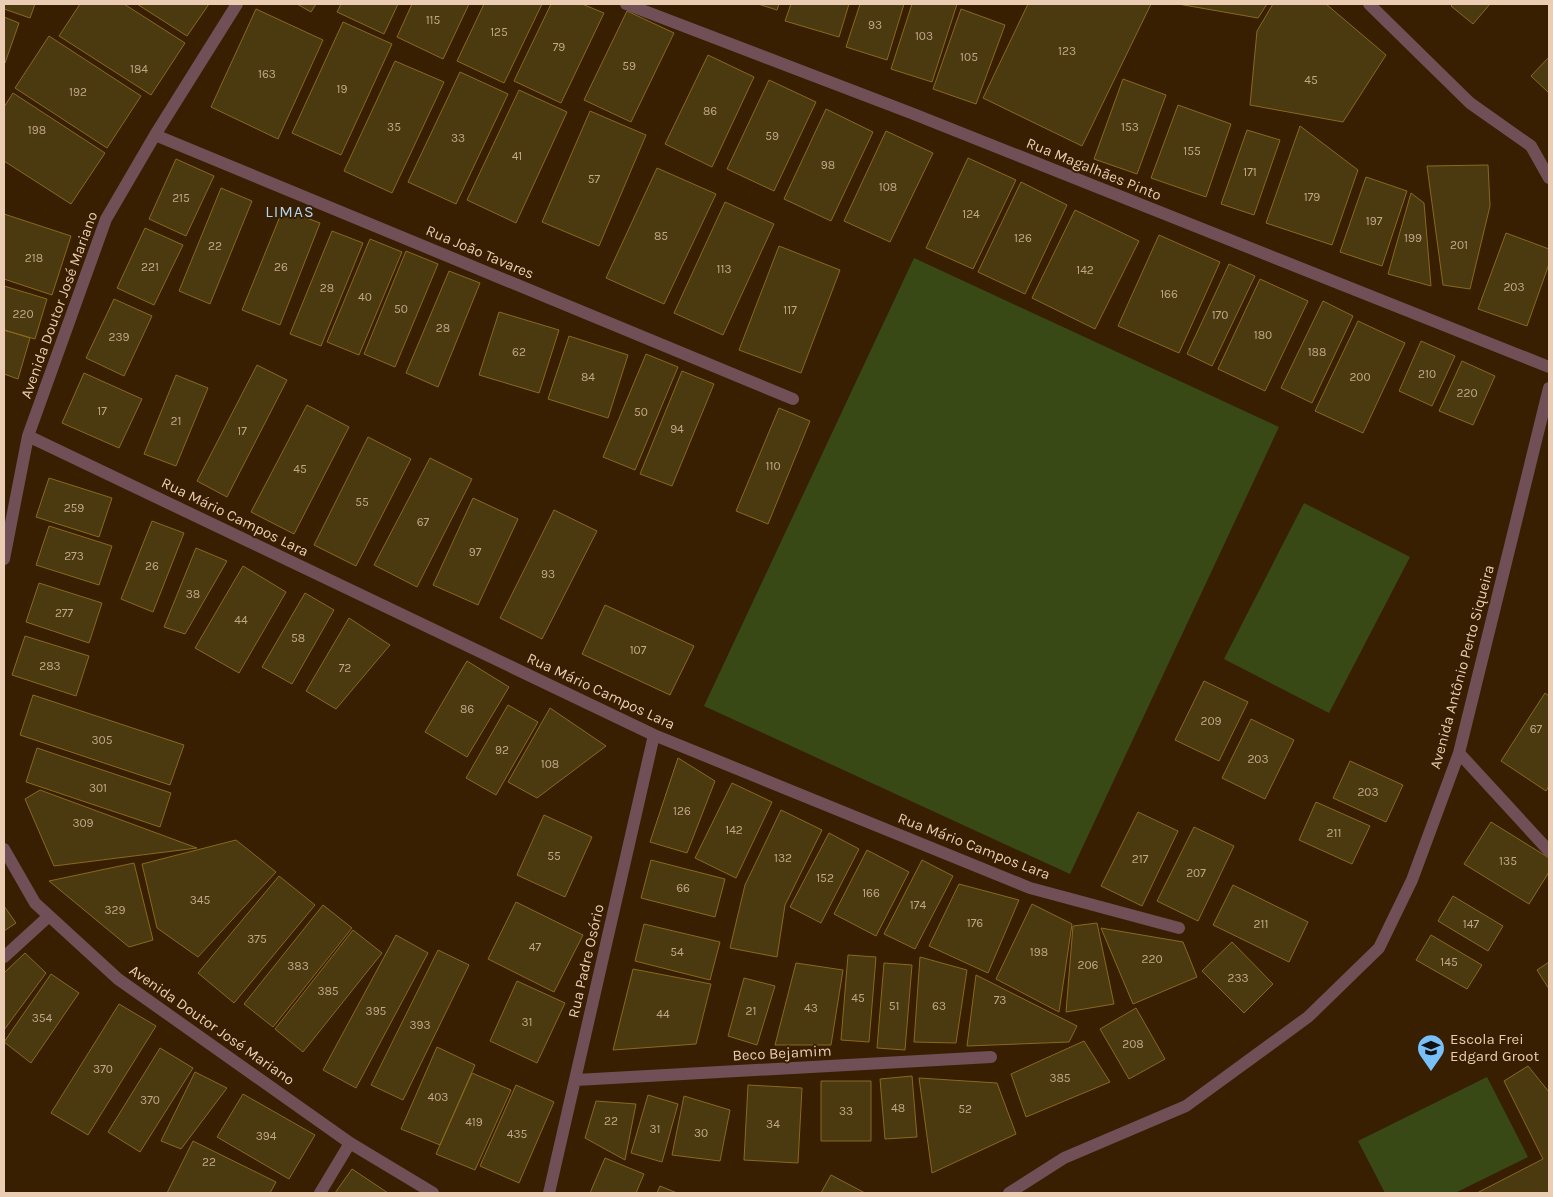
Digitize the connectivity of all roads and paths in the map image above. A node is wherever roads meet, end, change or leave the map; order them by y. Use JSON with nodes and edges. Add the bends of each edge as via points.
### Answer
{"nodes":[{"id":1,"x":237,"y":4,"type":"edge"},
{"id":2,"x":626,"y":4,"type":"edge"},
{"id":3,"x":1369,"y":4,"type":"edge"},
{"id":4,"x":155,"y":135,"type":"junction"},
{"id":5,"x":1549,"y":178,"type":"edge"},
{"id":6,"x":1549,"y":367,"type":"edge"},
{"id":7,"x":1549,"y":388,"type":"edge"},
{"id":8,"x":793,"y":399,"type":"dead end"},
{"id":9,"x":28,"y":436,"type":"junction"},
{"id":10,"x":4,"y":559,"type":"edge"},
{"id":11,"x":654,"y":735,"type":"junction"},
{"id":12,"x":1459,"y":753,"type":"junction"},
{"id":13,"x":4,"y":849,"type":"edge"},
{"id":14,"x":1549,"y":851,"type":"edge"},
{"id":15,"x":49,"y":916,"type":"junction"},
{"id":16,"x":1179,"y":928,"type":"dead end"},
{"id":17,"x":4,"y":957,"type":"edge"},
{"id":18,"x":991,"y":1057,"type":"dead end"},
{"id":19,"x":576,"y":1080,"type":"junction"},
{"id":20,"x":350,"y":1143,"type":"junction"},
{"id":21,"x":320,"y":1193,"type":"edge"},
{"id":22,"x":433,"y":1193,"type":"edge"},
{"id":23,"x":548,"y":1193,"type":"edge"},
{"id":24,"x":1009,"y":1193,"type":"edge"}],
"edges":[{"from":1,"to":4,"type":"street","name":"Avenida Doutor José Mariano"},
{"from":2,"to":6,"type":"street","name":"Rua Magalhães Pinto"},
{"from":3,"to":5,"type":"street","via":[[1470,102],[1531,146]]},
{"from":4,"to":8,"type":"street","name":"Rua João Tavares"},
{"from":4,"to":9,"type":"street","name":"Avenida Doutor José Mariano","via":[[106,219]]},
{"from":7,"to":12,"type":"street","name":"Avenida Antônio Perto Siqueira"},
{"from":9,"to":10,"type":"street","name":"Avenida Doutor José Mariano"},
{"from":9,"to":11,"type":"street","name":"Rua Mário Campos Lara"},
{"from":11,"to":16,"type":"street","name":"Rua Mário Campos Lara","via":[[1030,888]]},
{"from":11,"to":19,"type":"street","name":"Rua Padre Osório"},
{"from":12,"to":14,"type":"street"},
{"from":12,"to":24,"type":"street","name":"Avenida Antônio Perto Siqueira","via":[[1412,880],[1379,948],[1308,1017],[1186,1106],[1064,1158]]},
{"from":13,"to":15,"type":"street","name":"Avenida Doutor José Mariano","via":[[35,903]]},
{"from":15,"to":17,"type":"street"},
{"from":15,"to":20,"type":"street","name":"Avenida Doutor José Mariano","via":[[118,978]]},
{"from":18,"to":19,"type":"street","name":"Beco Bejamim"},
{"from":19,"to":23,"type":"street","name":"Rua Padre Osório"},
{"from":20,"to":21,"type":"street"},
{"from":20,"to":22,"type":"street","name":"Avenida Doutor José Mariano"}]}
